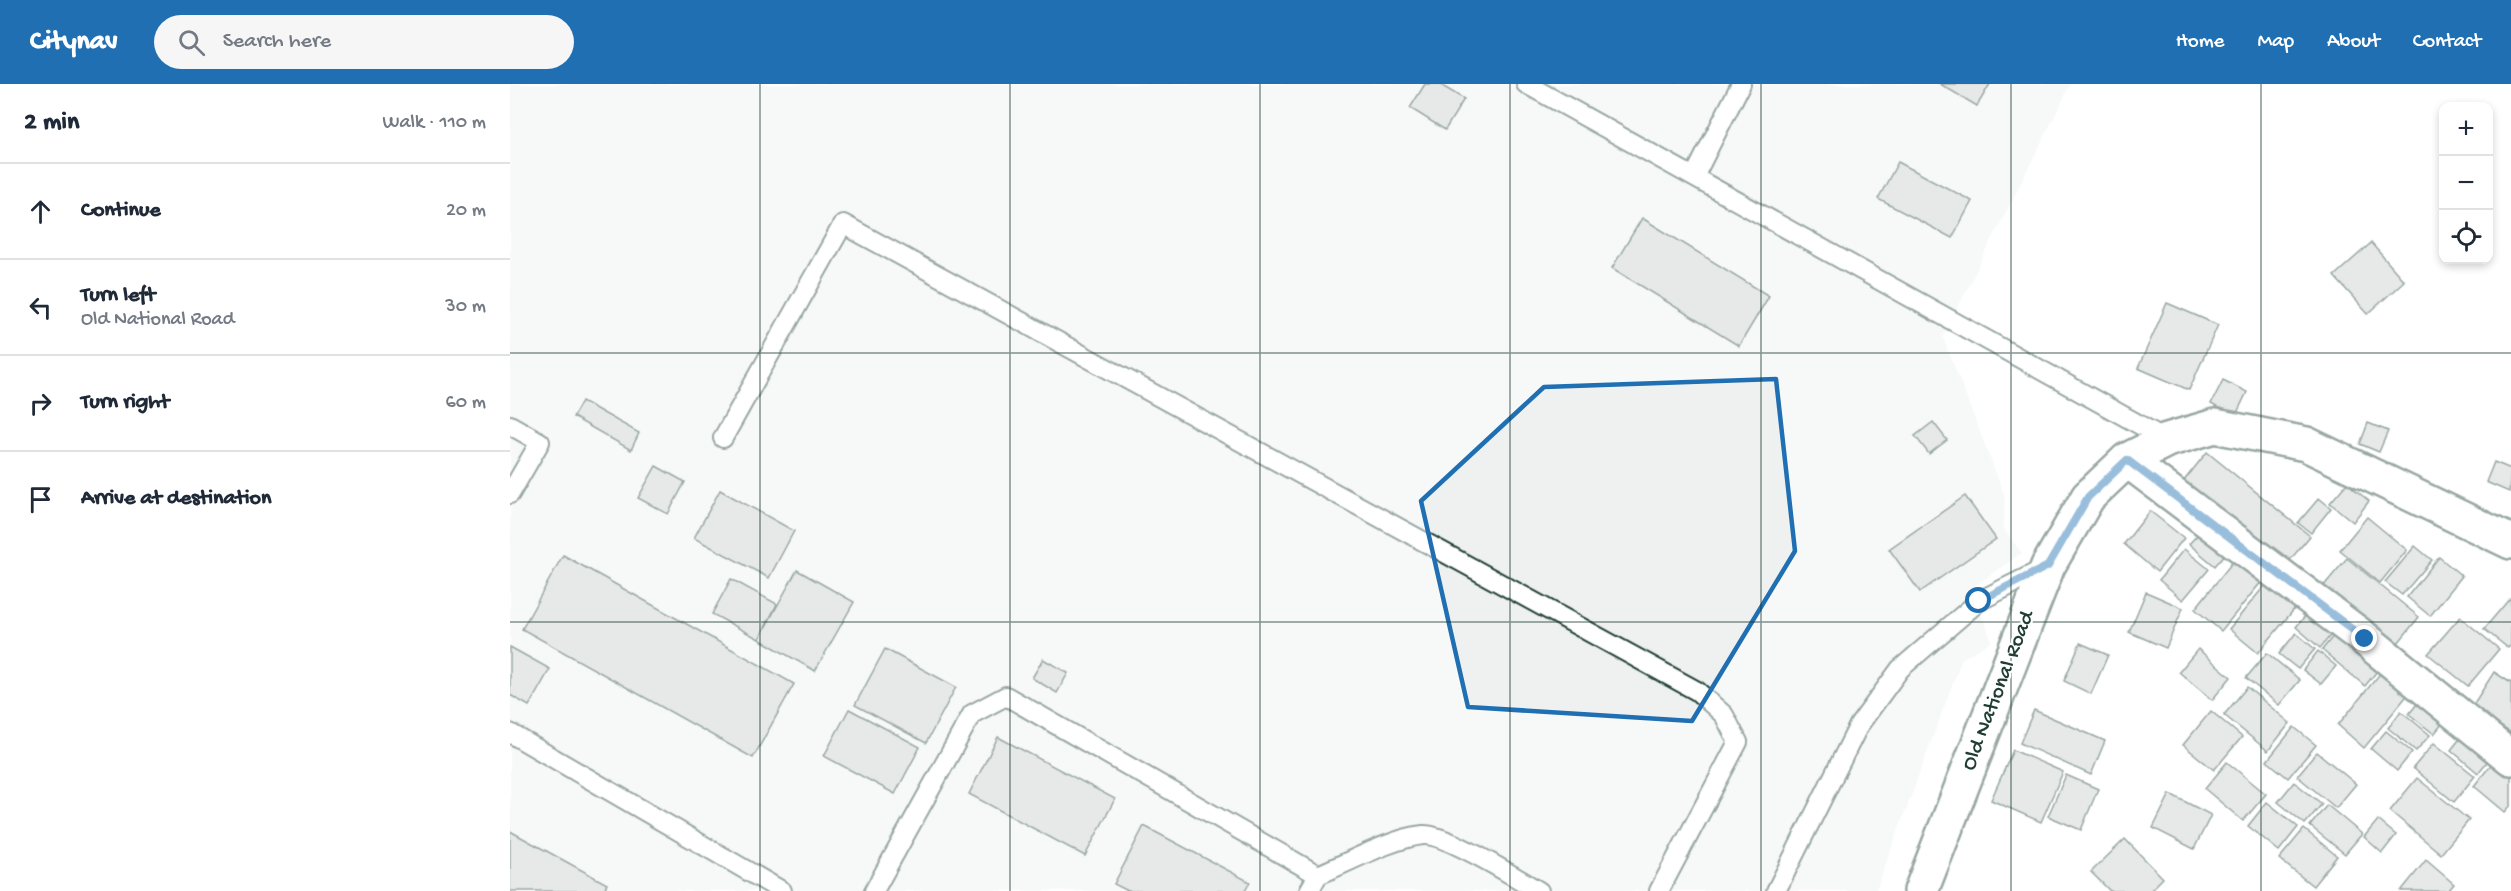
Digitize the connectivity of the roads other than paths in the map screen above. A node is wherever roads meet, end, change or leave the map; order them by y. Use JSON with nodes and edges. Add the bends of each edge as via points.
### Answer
{"nodes":[{"id":1,"x":1526,"y":84,"type":"edge"},
{"id":2,"x":1742,"y":84,"type":"edge"},
{"id":3,"x":1694,"y":177,"type":"junction"},
{"id":4,"x":510,"y":425,"type":"edge"},
{"id":5,"x":723,"y":438,"type":"dead end"},
{"id":6,"x":2167,"y":440,"type":"junction"},
{"id":7,"x":2127,"y":460,"type":"junction"},
{"id":8,"x":510,"y":494,"type":"edge"},
{"id":9,"x":2511,"y":542,"type":"edge"},
{"id":10,"x":2048,"y":566,"type":"junction"},
{"id":11,"x":510,"y":733,"type":"edge"},
{"id":12,"x":2511,"y":758,"type":"edge"},
{"id":13,"x":1318,"y":875,"type":"junction"},
{"id":14,"x":782,"y":891,"type":"edge"},
{"id":15,"x":874,"y":891,"type":"edge"},
{"id":16,"x":1308,"y":891,"type":"edge"},
{"id":17,"x":1539,"y":891,"type":"edge"},
{"id":18,"x":1659,"y":891,"type":"edge"},
{"id":19,"x":1776,"y":891,"type":"edge"},
{"id":20,"x":1921,"y":891,"type":"edge"}],
"edges":[{"from":1,"to":3,"type":"lane"},
{"from":2,"to":3,"type":"lane"},
{"from":3,"to":6,"type":"lane"},
{"from":4,"to":8,"type":"lane","via":[[540,442]]},
{"from":5,"to":18,"type":"lane","via":[[843,224],[1697,692],[1724,716],[1738,742]]},
{"from":6,"to":7,"type":"main road","name":"Old National Road"},
{"from":6,"to":9,"type":"main road","name":"Old National Road","via":[[2215,426],[2306,444]]},
{"from":7,"to":10,"type":"main road","name":"Old National Road","via":[[2088,497]]},
{"from":7,"to":12,"type":"main road","via":[[2365,639]]},
{"from":10,"to":19,"type":"lane","via":[[1979,601],[1900,669],[1859,725]]},
{"from":10,"to":20,"type":"main road","name":"Old National Road"},
{"from":11,"to":14,"type":"lane"},
{"from":13,"to":15,"type":"lane","via":[[1006,696],[972,714]]},
{"from":13,"to":16,"type":"lane"},
{"from":13,"to":17,"type":"lane","via":[[1424,835],[1459,845]]}]}
